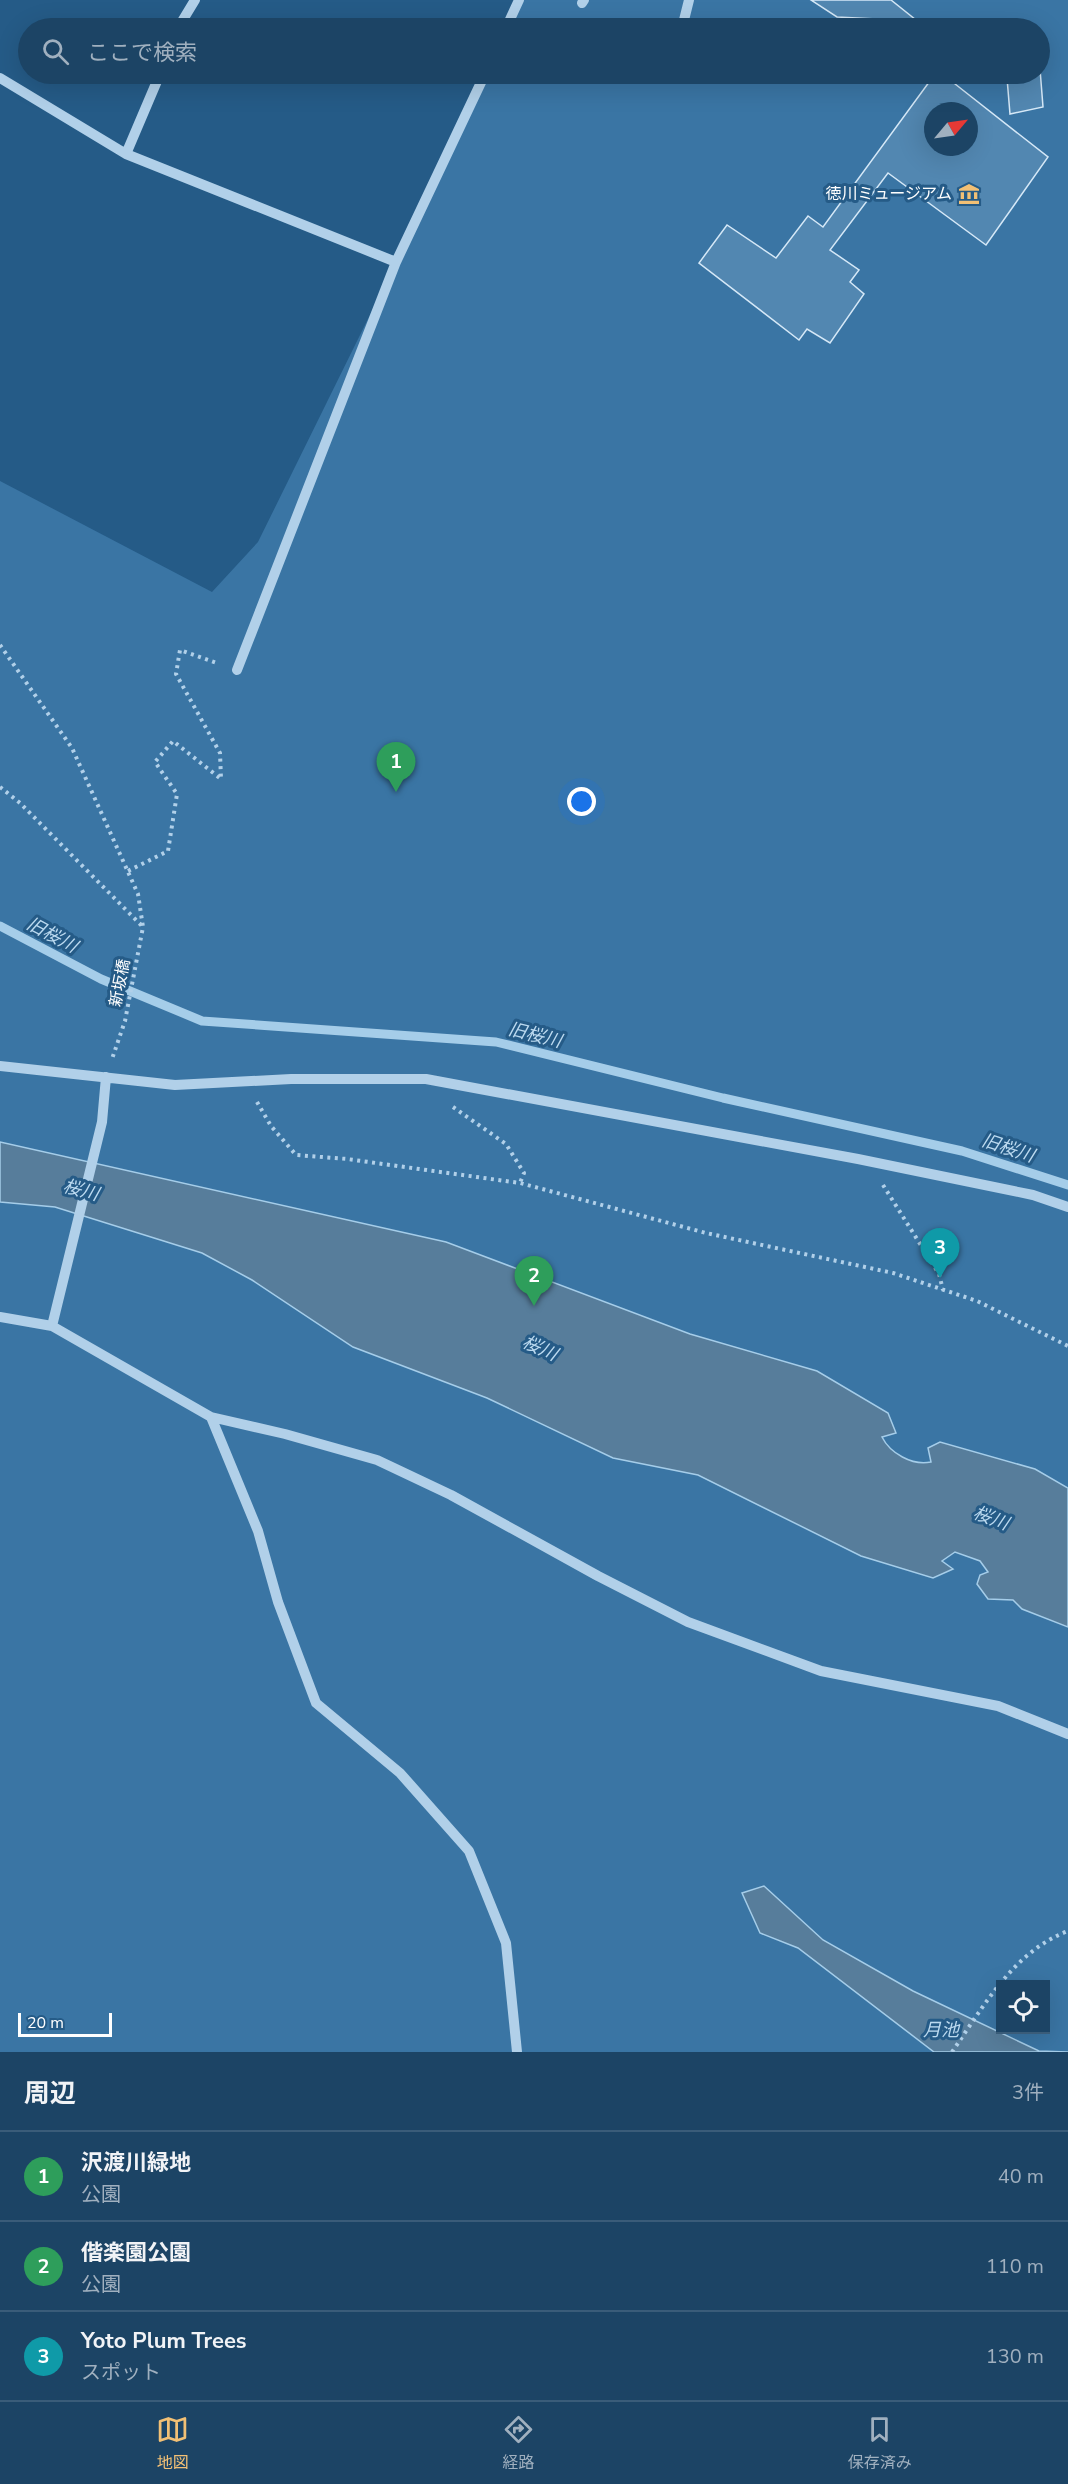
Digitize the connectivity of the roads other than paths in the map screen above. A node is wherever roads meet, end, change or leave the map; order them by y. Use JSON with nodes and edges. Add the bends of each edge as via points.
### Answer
{"nodes":[{"id":1,"x":195,"y":0,"type":"edge"},
{"id":2,"x":519,"y":0,"type":"edge"},
{"id":3,"x":688,"y":0,"type":"edge"},
{"id":4,"x":184,"y":18,"type":"edge"},
{"id":5,"x":511,"y":18,"type":"edge"},
{"id":6,"x":684,"y":18,"type":"edge"},
{"id":7,"x":0,"y":78,"type":"edge"},
{"id":8,"x":156,"y":84,"type":"edge"},
{"id":9,"x":480,"y":84,"type":"edge"},
{"id":10,"x":126,"y":154,"type":"junction"},
{"id":11,"x":396,"y":262,"type":"junction"},
{"id":12,"x":237,"y":670,"type":"road end"},
{"id":13,"x":0,"y":1066,"type":"edge"},
{"id":14,"x":106,"y":1077,"type":"junction"},
{"id":15,"x":1068,"y":1207,"type":"edge"},
{"id":16,"x":0,"y":1317,"type":"edge"},
{"id":17,"x":52,"y":1326,"type":"junction"},
{"id":18,"x":211,"y":1417,"type":"junction"},
{"id":19,"x":1068,"y":1734,"type":"edge"},
{"id":20,"x":517,"y":2052,"type":"edge"}],
"edges":[{"from":1,"to":4,"type":"street"},
{"from":2,"to":5,"type":"street"},
{"from":3,"to":6,"type":"street"},
{"from":7,"to":10,"type":"street"},
{"from":8,"to":10,"type":"street"},
{"from":9,"to":11,"type":"street"},
{"from":10,"to":11,"type":"street"},
{"from":11,"to":12,"type":"street"},
{"from":13,"to":14,"type":"street"},
{"from":14,"to":15,"type":"street","via":[[175,1085],[291,1079],[435,1081],[869,1161],[1033,1195]]},
{"from":14,"to":17,"type":"street","via":[[102,1122]]},
{"from":16,"to":17,"type":"street"},
{"from":17,"to":18,"type":"street"},
{"from":18,"to":19,"type":"street","via":[[376,1460],[451,1495],[688,1622],[821,1671],[998,1706]]},
{"from":18,"to":20,"type":"street","via":[[258,1531],[278,1602],[316,1703],[400,1773],[469,1851],[506,1943]]}]}
